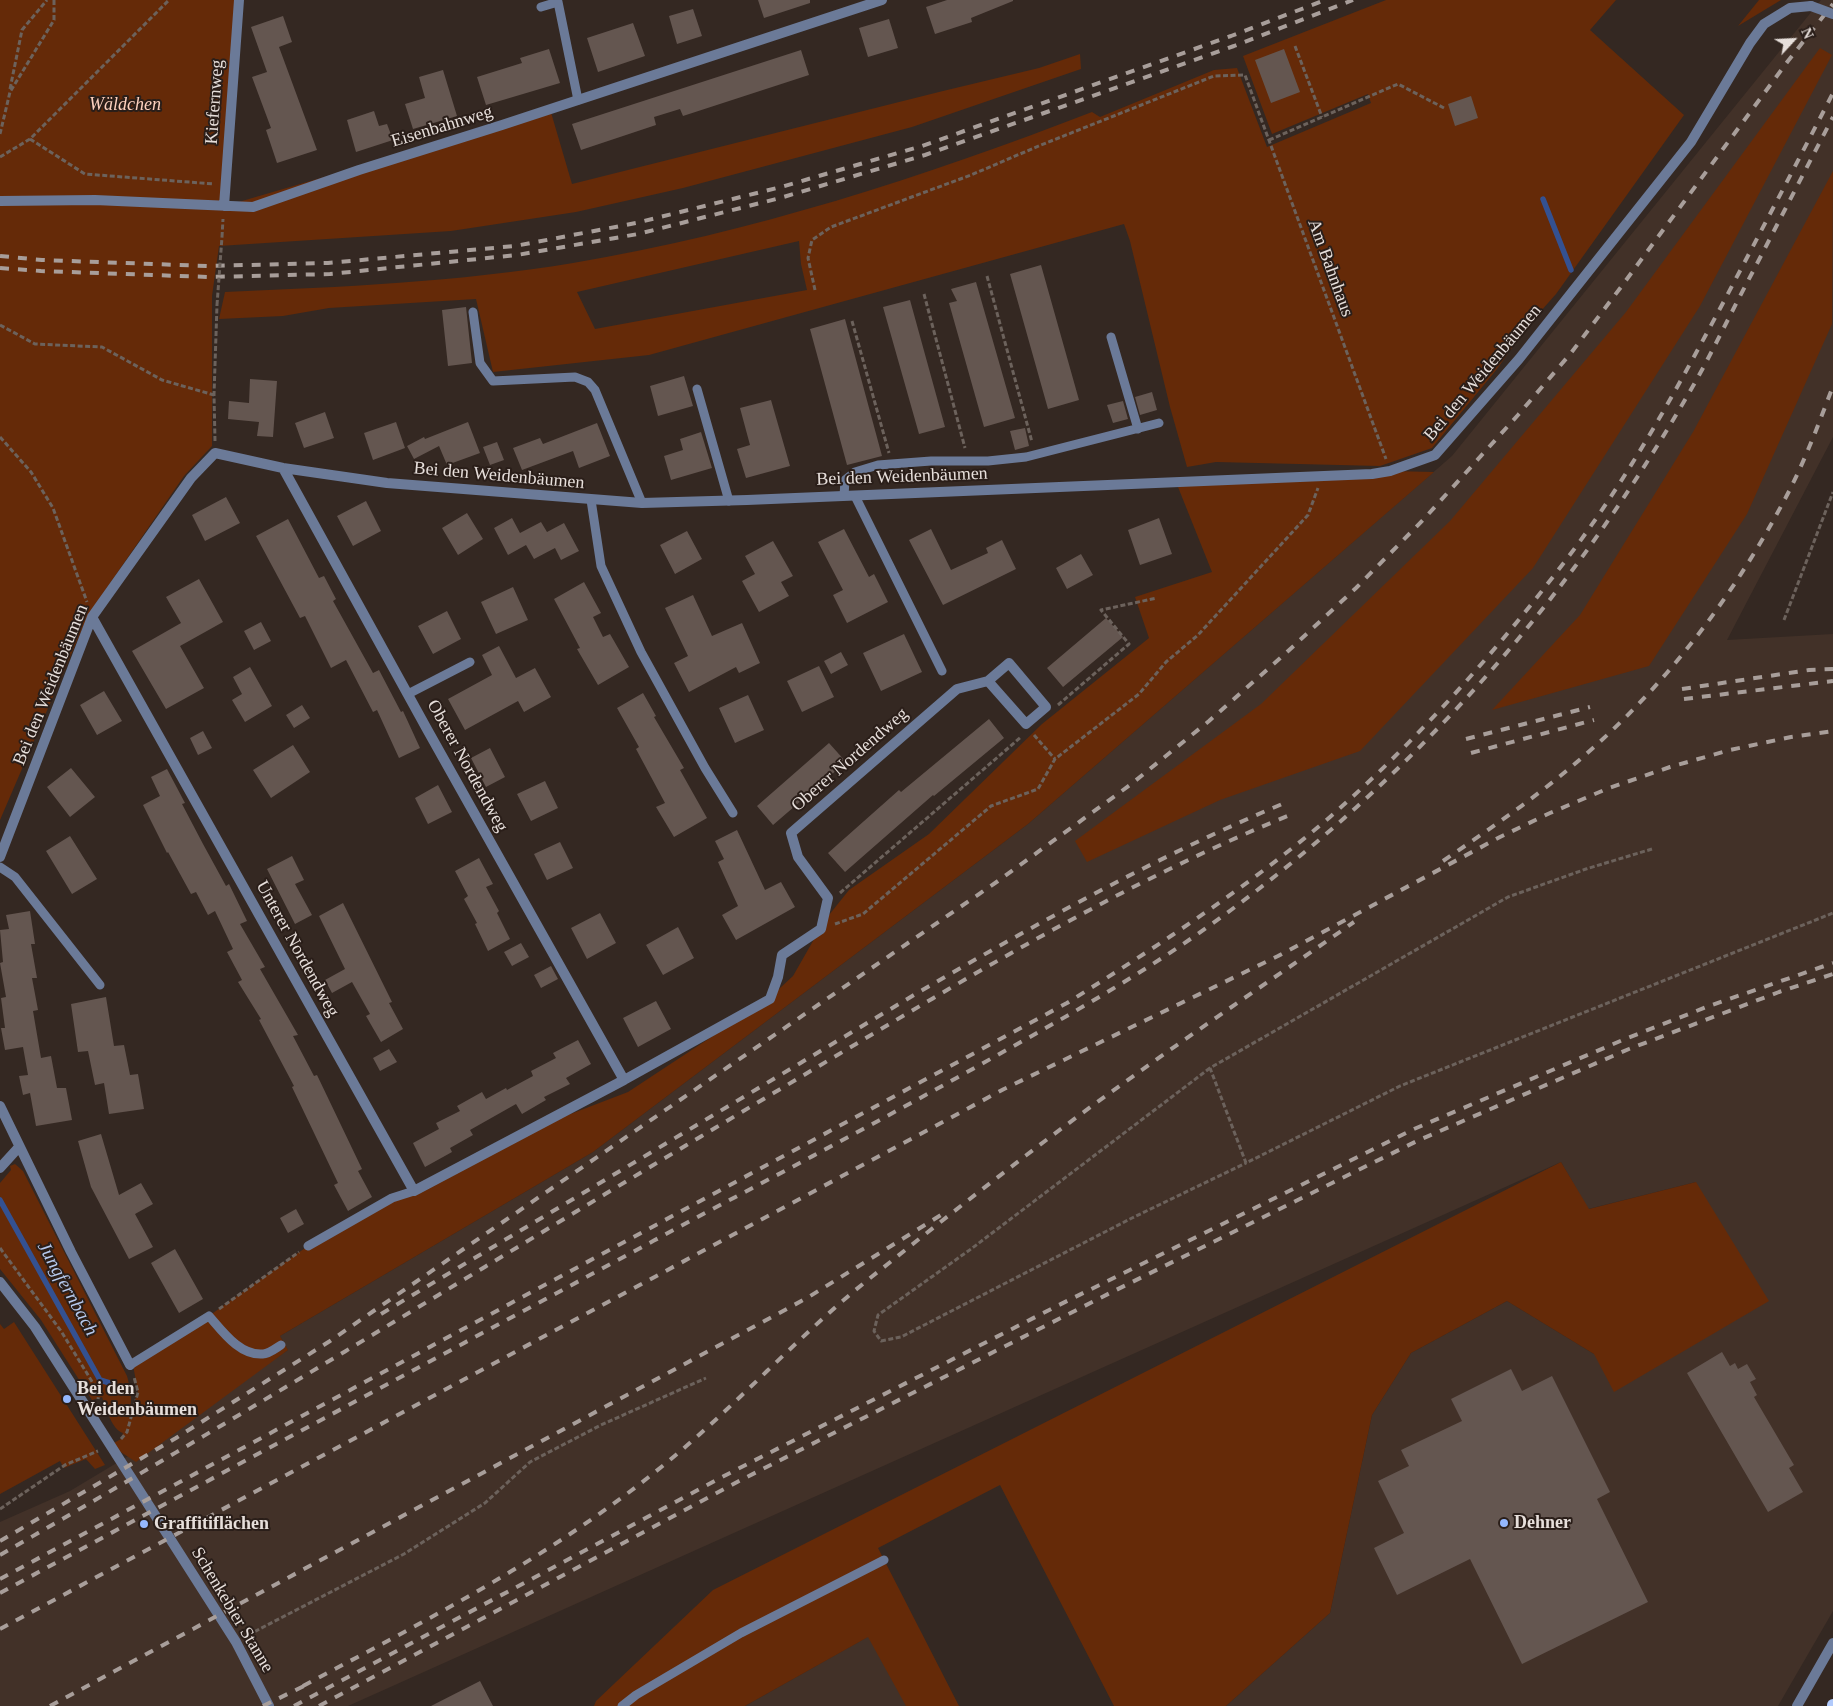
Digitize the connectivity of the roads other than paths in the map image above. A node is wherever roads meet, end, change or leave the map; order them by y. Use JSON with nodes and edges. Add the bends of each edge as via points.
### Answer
{"nodes":[{"id":1,"x":239,"y":0,"type":"edge"},
{"id":2,"x":882,"y":0,"type":"edge"},
{"id":3,"x":540,"y":7,"type":"dead end"},
{"id":4,"x":1833,"y":14,"type":"edge"},
{"id":5,"x":578,"y":100,"type":"junction"},
{"id":6,"x":0,"y":201,"type":"edge"},
{"id":7,"x":224,"y":206,"type":"junction"},
{"id":8,"x":473,"y":312,"type":"dead end"},
{"id":9,"x":1111,"y":338,"type":"dead end"},
{"id":10,"x":697,"y":389,"type":"dead end"},
{"id":11,"x":1159,"y":423,"type":"dead end"},
{"id":12,"x":1138,"y":429,"type":"junction"},
{"id":13,"x":283,"y":468,"type":"junction"},
{"id":14,"x":849,"y":496,"type":"junction"},
{"id":15,"x":591,"y":500,"type":"junction"},
{"id":16,"x":729,"y":501,"type":"junction"},
{"id":17,"x":642,"y":503,"type":"junction"},
{"id":18,"x":92,"y":617,"type":"junction"},
{"id":19,"x":470,"y":662,"type":"dead end"},
{"id":20,"x":942,"y":671,"type":"dead end"},
{"id":21,"x":988,"y":681,"type":"junction"},
{"id":22,"x":408,"y":694,"type":"junction"},
{"id":23,"x":733,"y":813,"type":"dead end"},
{"id":24,"x":0,"y":857,"type":"edge"},
{"id":25,"x":0,"y":867,"type":"edge"},
{"id":26,"x":100,"y":985,"type":"dead end"},
{"id":27,"x":624,"y":1080,"type":"junction"},
{"id":28,"x":0,"y":1106,"type":"edge"},
{"id":29,"x":19,"y":1147,"type":"junction"},
{"id":30,"x":0,"y":1168,"type":"edge"},
{"id":31,"x":414,"y":1191,"type":"junction"},
{"id":32,"x":308,"y":1246,"type":"road end"},
{"id":33,"x":0,"y":1282,"type":"edge"},
{"id":34,"x":281,"y":1345,"type":"dead end"},
{"id":35,"x":130,"y":1365,"type":"joint"},
{"id":36,"x":884,"y":1560,"type":"dead end"},
{"id":37,"x":1833,"y":1643,"type":"edge"},
{"id":38,"x":269,"y":1706,"type":"edge"},
{"id":39,"x":622,"y":1706,"type":"edge"},
{"id":40,"x":1797,"y":1706,"type":"edge"}],
"edges":[{"from":1,"to":7,"type":"street","name":"Kiefernweg"},
{"from":2,"to":5,"type":"street","name":"Eisenbahnweg"},
{"from":3,"to":5,"type":"lane","via":[[558,2]]},
{"from":4,"to":14,"type":"street","name":"Bei den Weidenbäumen","bridge":true,"via":[[1811,6],[1790,8],[1764,24],[1691,142],[1519,359],[1435,455],[1390,472]]},
{"from":5,"to":7,"type":"street","name":"Eisenbahnweg","via":[[253,207]]},
{"from":6,"to":7,"type":"street","name":"Eisenbahnweg","via":[[95,200]]},
{"from":8,"to":17,"type":"lane","via":[[480,363],[493,382],[575,376],[588,382],[595,390]]},
{"from":9,"to":12,"type":"lane"},
{"from":10,"to":16,"type":"lane"},
{"from":11,"to":12,"type":"lane"},
{"from":12,"to":14,"type":"lane","via":[[998,460],[878,465],[855,472],[845,480]]},
{"from":13,"to":15,"type":"street","name":"Bei den Weidenbäumen","via":[[387,483]]},
{"from":13,"to":18,"type":"street","name":"Bei den Weidenbäumen","via":[[215,452],[191,478]]},
{"from":13,"to":22,"type":"street","name":"Oberer Nordendweg"},
{"from":14,"to":16,"type":"street","name":"Bei den Weidenbäumen"},
{"from":14,"to":20,"type":"lane"},
{"from":15,"to":17,"type":"street","name":"Bei den Weidenbäumen"},
{"from":15,"to":23,"type":"lane","via":[[601,566],[641,652]]},
{"from":16,"to":17,"type":"street","name":"Bei den Weidenbäumen"},
{"from":18,"to":24,"type":"street","name":"Bei den Weidenbäumen"},
{"from":18,"to":31,"type":"street","name":"Unterer Nordendweg"},
{"from":19,"to":22,"type":"lane"},
{"from":21,"to":21,"type":"street","name":"Oberer Nordendweg","via":[[1026,724],[1046,707],[1009,663]]},
{"from":21,"to":27,"type":"street","name":"Oberer Nordendweg","via":[[957,689],[791,833],[798,858],[828,898],[821,929],[782,955],[770,999]]},
{"from":22,"to":27,"type":"street","name":"Oberer Nordendweg"},
{"from":25,"to":26,"type":"lane","via":[[15,877]]},
{"from":27,"to":31,"type":"street"},
{"from":28,"to":29,"type":"street"},
{"from":29,"to":30,"type":"street"},
{"from":29,"to":35,"type":"street"},
{"from":31,"to":32,"type":"lane","via":[[392,1198]]},
{"from":33,"to":38,"type":"street","name":"Schenkebier Stanne","via":[[35,1327],[236,1642]]},
{"from":34,"to":35,"type":"lane","via":[[264,1354],[244,1351],[209,1316]]},
{"from":36,"to":39,"type":"lane","via":[[741,1633]]},
{"from":37,"to":40,"type":"street"}]}
